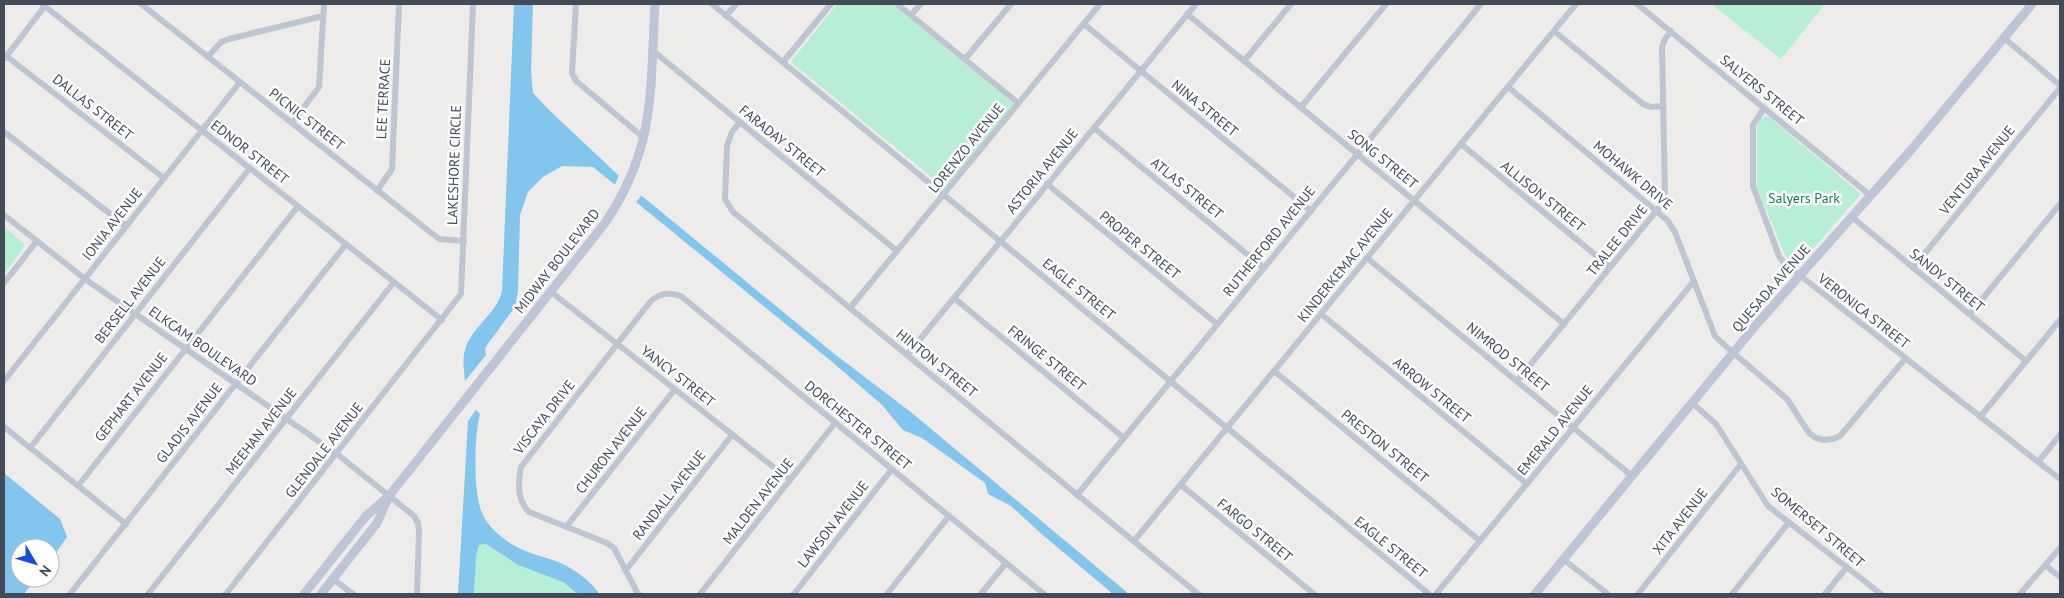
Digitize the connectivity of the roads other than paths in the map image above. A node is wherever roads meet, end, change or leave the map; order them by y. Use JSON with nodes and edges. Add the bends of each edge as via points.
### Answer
{"nodes":[{"id":1,"x":141,"y":4,"type":"edge"},
{"id":2,"x":324,"y":4,"type":"edge"},
{"id":3,"x":400,"y":4,"type":"edge"},
{"id":4,"x":473,"y":4,"type":"edge"},
{"id":5,"x":576,"y":4,"type":"edge"},
{"id":6,"x":654,"y":4,"type":"edge"},
{"id":7,"x":712,"y":4,"type":"edge"},
{"id":8,"x":736,"y":4,"type":"edge"},
{"id":9,"x":831,"y":4,"type":"edge"},
{"id":10,"x":897,"y":4,"type":"edge"},
{"id":11,"x":921,"y":4,"type":"edge"},
{"id":12,"x":1010,"y":4,"type":"edge"},
{"id":13,"x":1100,"y":4,"type":"edge"},
{"id":14,"x":1196,"y":4,"type":"edge"},
{"id":15,"x":1291,"y":4,"type":"edge"},
{"id":16,"x":1386,"y":4,"type":"edge"},
{"id":17,"x":1481,"y":4,"type":"edge"},
{"id":18,"x":1576,"y":4,"type":"edge"},
{"id":19,"x":1637,"y":4,"type":"edge"},
{"id":20,"x":2032,"y":4,"type":"edge"},
{"id":21,"x":44,"y":5,"type":"edge"},
{"id":22,"x":1187,"y":14,"type":"junction"},
{"id":23,"x":911,"y":15,"type":"junction"},
{"id":24,"x":323,"y":16,"type":"junction"},
{"id":25,"x":726,"y":16,"type":"junction"},
{"id":26,"x":1084,"y":24,"type":"junction"},
{"id":27,"x":1554,"y":31,"type":"junction"},
{"id":28,"x":1671,"y":32,"type":"junction"},
{"id":29,"x":2004,"y":38,"type":"junction"},
{"id":30,"x":652,"y":50,"type":"junction"},
{"id":31,"x":208,"y":57,"type":"junction"},
{"id":32,"x":5,"y":58,"type":"edge"},
{"id":33,"x":965,"y":59,"type":"junction"},
{"id":34,"x":1244,"y":61,"type":"junction"},
{"id":35,"x":783,"y":62,"type":"junction"},
{"id":36,"x":1140,"y":71,"type":"junction"},
{"id":37,"x":240,"y":82,"type":"junction"},
{"id":38,"x":2060,"y":84,"type":"edge"},
{"id":39,"x":1508,"y":87,"type":"junction"},
{"id":40,"x":2060,"y":88,"type":"edge"},
{"id":41,"x":1018,"y":104,"type":"junction"},
{"id":42,"x":1663,"y":106,"type":"junction"},
{"id":43,"x":1301,"y":108,"type":"junction"},
{"id":44,"x":1764,"y":108,"type":"junction"},
{"id":45,"x":740,"y":122,"type":"junction"},
{"id":46,"x":292,"y":123,"type":"junction"},
{"id":47,"x":1094,"y":128,"type":"junction"},
{"id":48,"x":202,"y":130,"type":"junction"},
{"id":49,"x":4,"y":132,"type":"edge"},
{"id":50,"x":644,"y":138,"type":"junction"},
{"id":51,"x":1461,"y":144,"type":"junction"},
{"id":52,"x":1357,"y":154,"type":"junction"},
{"id":53,"x":250,"y":168,"type":"junction"},
{"id":54,"x":164,"y":178,"type":"junction"},
{"id":55,"x":1047,"y":184,"type":"junction"},
{"id":56,"x":377,"y":191,"type":"junction"},
{"id":57,"x":944,"y":194,"type":"junction"},
{"id":58,"x":1871,"y":196,"type":"junction"},
{"id":59,"x":1414,"y":201,"type":"junction"},
{"id":60,"x":2060,"y":204,"type":"edge"},
{"id":61,"x":298,"y":206,"type":"junction"},
{"id":62,"x":1657,"y":210,"type":"junction"},
{"id":63,"x":1311,"y":211,"type":"junction"},
{"id":64,"x":4,"y":215,"type":"edge"},
{"id":65,"x":1852,"y":217,"type":"junction"},
{"id":66,"x":126,"y":226,"type":"junction"},
{"id":67,"x":37,"y":241,"type":"junction"},
{"id":68,"x":464,"y":241,"type":"junction"},
{"id":69,"x":1000,"y":241,"type":"junction"},
{"id":70,"x":346,"y":244,"type":"junction"},
{"id":71,"x":897,"y":251,"type":"junction"},
{"id":72,"x":1367,"y":258,"type":"junction"},
{"id":73,"x":1610,"y":267,"type":"junction"},
{"id":74,"x":1264,"y":268,"type":"junction"},
{"id":75,"x":1913,"y":268,"type":"junction"},
{"id":76,"x":1799,"y":276,"type":"junction"},
{"id":77,"x":85,"y":279,"type":"junction"},
{"id":78,"x":1694,"y":281,"type":"junction"},
{"id":79,"x":394,"y":282,"type":"junction"},
{"id":80,"x":4,"y":283,"type":"edge"},
{"id":81,"x":550,"y":291,"type":"junction"},
{"id":82,"x":954,"y":298,"type":"junction"},
{"id":83,"x":652,"y":301,"type":"joint"},
{"id":84,"x":850,"y":308,"type":"junction"},
{"id":85,"x":135,"y":314,"type":"junction"},
{"id":86,"x":1321,"y":314,"type":"junction"},
{"id":87,"x":1970,"y":314,"type":"junction"},
{"id":88,"x":442,"y":320,"type":"junction"},
{"id":89,"x":2060,"y":320,"type":"edge"},
{"id":90,"x":1217,"y":324,"type":"junction"},
{"id":91,"x":1564,"y":324,"type":"junction"},
{"id":92,"x":617,"y":344,"type":"junction"},
{"id":93,"x":186,"y":349,"type":"junction"},
{"id":94,"x":1733,"y":353,"type":"junction"},
{"id":95,"x":907,"y":355,"type":"junction"},
{"id":96,"x":1905,"y":358,"type":"junction"},
{"id":97,"x":2026,"y":361,"type":"junction"},
{"id":98,"x":1274,"y":371,"type":"junction"},
{"id":99,"x":1170,"y":381,"type":"junction"},
{"id":100,"x":1517,"y":381,"type":"junction"},
{"id":101,"x":4,"y":382,"type":"edge"},
{"id":102,"x":236,"y":384,"type":"junction"},
{"id":103,"x":675,"y":389,"type":"junction"},
{"id":104,"x":1692,"y":403,"type":"junction"},
{"id":105,"x":1980,"y":417,"type":"junction"},
{"id":106,"x":286,"y":419,"type":"junction"},
{"id":107,"x":836,"y":423,"type":"junction"},
{"id":108,"x":4,"y":427,"type":"edge"},
{"id":109,"x":1574,"y":427,"type":"junction"},
{"id":110,"x":1227,"y":428,"type":"junction"},
{"id":111,"x":732,"y":435,"type":"junction"},
{"id":112,"x":2060,"y":436,"type":"edge"},
{"id":113,"x":1124,"y":438,"type":"junction"},
{"id":114,"x":30,"y":448,"type":"junction"},
{"id":115,"x":337,"y":454,"type":"junction"},
{"id":116,"x":2038,"y":462,"type":"junction"},
{"id":117,"x":1741,"y":464,"type":"junction"},
{"id":118,"x":892,"y":470,"type":"junction"},
{"id":119,"x":1632,"y":476,"type":"junction"},
{"id":120,"x":790,"y":480,"type":"junction"},
{"id":121,"x":2060,"y":480,"type":"edge"},
{"id":122,"x":1527,"y":484,"type":"junction"},
{"id":123,"x":1180,"y":485,"type":"junction"},
{"id":124,"x":78,"y":486,"type":"junction"},
{"id":125,"x":1077,"y":495,"type":"junction"},
{"id":126,"x":390,"y":496,"type":"junction"},
{"id":127,"x":949,"y":516,"type":"junction"},
{"id":128,"x":1789,"y":522,"type":"junction"},
{"id":129,"x":126,"y":524,"type":"junction"},
{"id":130,"x":566,"y":527,"type":"junction"},
{"id":131,"x":1134,"y":541,"type":"junction"},
{"id":132,"x":1480,"y":541,"type":"junction"},
{"id":133,"x":2060,"y":548,"type":"edge"},
{"id":134,"x":1564,"y":559,"type":"junction"},
{"id":135,"x":1006,"y":563,"type":"junction"},
{"id":136,"x":2046,"y":565,"type":"junction"},
{"id":137,"x":1847,"y":567,"type":"junction"},
{"id":138,"x":626,"y":570,"type":"junction"},
{"id":139,"x":2060,"y":576,"type":"edge"},
{"id":140,"x":333,"y":579,"type":"junction"},
{"id":141,"x":70,"y":594,"type":"edge"},
{"id":142,"x":148,"y":594,"type":"edge"},
{"id":143,"x":226,"y":594,"type":"edge"},
{"id":144,"x":304,"y":594,"type":"edge"},
{"id":145,"x":321,"y":594,"type":"edge"},
{"id":146,"x":353,"y":594,"type":"edge"},
{"id":147,"x":417,"y":594,"type":"edge"},
{"id":148,"x":638,"y":594,"type":"edge"},
{"id":149,"x":700,"y":594,"type":"edge"},
{"id":150,"x":794,"y":594,"type":"edge"},
{"id":151,"x":887,"y":594,"type":"edge"},
{"id":152,"x":981,"y":594,"type":"edge"},
{"id":153,"x":1044,"y":594,"type":"edge"},
{"id":154,"x":1198,"y":594,"type":"edge"},
{"id":155,"x":1314,"y":594,"type":"edge"},
{"id":156,"x":1429,"y":594,"type":"edge"},
{"id":157,"x":1436,"y":594,"type":"edge"},
{"id":158,"x":1534,"y":594,"type":"edge"},
{"id":159,"x":1608,"y":594,"type":"edge"},
{"id":160,"x":1638,"y":594,"type":"edge"},
{"id":161,"x":1732,"y":594,"type":"edge"},
{"id":162,"x":1826,"y":594,"type":"edge"},
{"id":163,"x":1881,"y":594,"type":"edge"},
{"id":164,"x":2020,"y":594,"type":"edge"}],
"edges":[{"from":1,"to":31,"type":"street","name":"PICNIC STREET"},
{"from":2,"to":24,"type":"street"},
{"from":3,"to":56,"type":"street","name":"LEE TERRACE","via":[[392,169]]},
{"from":4,"to":68,"type":"street","name":"LAKESHORE CIRCLE"},
{"from":5,"to":50,"type":"street","via":[[572,73],[576,81]]},
{"from":6,"to":30,"type":"street","name":"MIDWAY BOULEVARD"},
{"from":7,"to":25,"type":"street","name":"EAGLE STREET"},
{"from":8,"to":25,"type":"street"},
{"from":9,"to":35,"type":"street"},
{"from":10,"to":23,"type":"street"},
{"from":11,"to":23,"type":"street"},
{"from":12,"to":33,"type":"street"},
{"from":13,"to":26,"type":"street","name":"LORENZO AVENUE"},
{"from":14,"to":22,"type":"street","name":"ASTORIA AVENUE"},
{"from":15,"to":34,"type":"street"},
{"from":16,"to":43,"type":"street"},
{"from":17,"to":52,"type":"street","name":"RUTHERFORD AVENUE"},
{"from":18,"to":27,"type":"street","name":"KINDERKEMAC AVENUE"},
{"from":19,"to":28,"type":"street","name":"SALYERS STREET"},
{"from":20,"to":29,"type":"street","name":"QUESADA AVENUE"},
{"from":21,"to":32,"type":"street"},
{"from":21,"to":48,"type":"street","name":"EDNOR STREET"},
{"from":22,"to":34,"type":"street","name":"SONG STREET"},
{"from":22,"to":36,"type":"street","name":"ASTORIA AVENUE"},
{"from":23,"to":33,"type":"street"},
{"from":24,"to":31,"type":"street","via":[[229,39],[221,42]]},
{"from":24,"to":46,"type":"street","via":[[319,87]]},
{"from":25,"to":35,"type":"street","name":"EAGLE STREET"},
{"from":26,"to":36,"type":"street","name":"NINA STREET"},
{"from":26,"to":41,"type":"street","name":"LORENZO AVENUE"},
{"from":27,"to":39,"type":"street","name":"KINDERKEMAC AVENUE"},
{"from":27,"to":42,"type":"street","via":[[1643,104]]},
{"from":28,"to":42,"type":"street","name":"TRALEE DRIVE","via":[[1662,46]]},
{"from":28,"to":44,"type":"street","name":"SALYERS STREET"},
{"from":29,"to":38,"type":"street"},
{"from":29,"to":58,"type":"street","name":"QUESADA AVENUE"},
{"from":30,"to":45,"type":"street","name":"FARADAY STREET"},
{"from":30,"to":50,"type":"street","name":"MIDWAY BOULEVARD","via":[[650,107]]},
{"from":31,"to":37,"type":"street","name":"PICNIC STREET"},
{"from":32,"to":54,"type":"street","name":"DALLAS STREET"},
{"from":33,"to":41,"type":"street"},
{"from":34,"to":43,"type":"street","name":"SONG STREET"},
{"from":35,"to":57,"type":"street","name":"EAGLE STREET"},
{"from":36,"to":47,"type":"street","name":"ASTORIA AVENUE"},
{"from":36,"to":63,"type":"street","name":"NINA STREET"},
{"from":37,"to":46,"type":"street","name":"PICNIC STREET"},
{"from":37,"to":48,"type":"street","name":"IONIA AVENUE"},
{"from":39,"to":51,"type":"street","name":"KINDERKEMAC AVENUE"},
{"from":39,"to":62,"type":"street","name":"MOHAWK DRIVE"},
{"from":40,"to":75,"type":"street","name":"VENTURA AVENUE"},
{"from":41,"to":57,"type":"street","name":"LORENZO AVENUE"},
{"from":42,"to":62,"type":"street","name":"TRALEE DRIVE","via":[[1665,196]]},
{"from":43,"to":52,"type":"street","name":"SONG STREET"},
{"from":44,"to":58,"type":"street","name":"SALYERS STREET"},
{"from":44,"to":76,"type":"street","name":"VERONICA STREET","via":[[1753,125],[1753,186],[1779,256]]},
{"from":45,"to":71,"type":"street","name":"FARADAY STREET"},
{"from":45,"to":84,"type":"street","name":"HINTON STREET","via":[[727,146],[725,199],[729,207]]},
{"from":46,"to":56,"type":"street","name":"PICNIC STREET"},
{"from":47,"to":55,"type":"street","name":"ASTORIA AVENUE"},
{"from":47,"to":74,"type":"street","name":"ATLAS STREET"},
{"from":48,"to":53,"type":"street","name":"EDNOR STREET"},
{"from":48,"to":54,"type":"street","name":"IONIA AVENUE"},
{"from":49,"to":66,"type":"street"},
{"from":50,"to":81,"type":"street","name":"MIDWAY BOULEVARD","via":[[621,198]]},
{"from":51,"to":59,"type":"street","name":"KINDERKEMAC AVENUE"},
{"from":51,"to":73,"type":"street","name":"ALLISON STREET"},
{"from":52,"to":59,"type":"street","name":"SONG STREET"},
{"from":52,"to":63,"type":"street","name":"RUTHERFORD AVENUE"},
{"from":53,"to":61,"type":"street","name":"EDNOR STREET"},
{"from":53,"to":85,"type":"street","name":"BERSELL AVENUE"},
{"from":54,"to":66,"type":"street","name":"IONIA AVENUE"},
{"from":55,"to":69,"type":"street","name":"ASTORIA AVENUE"},
{"from":55,"to":90,"type":"street","name":"PROPER STREET"},
{"from":56,"to":68,"type":"street","name":"PICNIC STREET","via":[[439,239]]},
{"from":57,"to":69,"type":"street","name":"EAGLE STREET"},
{"from":57,"to":71,"type":"street","name":"LORENZO AVENUE"},
{"from":58,"to":65,"type":"street","name":"QUESADA AVENUE"},
{"from":59,"to":72,"type":"street","name":"KINDERKEMAC AVENUE"},
{"from":59,"to":91,"type":"street","name":"SONG STREET"},
{"from":60,"to":87,"type":"street"},
{"from":61,"to":70,"type":"street","name":"EDNOR STREET"},
{"from":61,"to":93,"type":"street","name":"GEPHART AVENUE"},
{"from":62,"to":73,"type":"street","name":"TRALEE DRIVE"},
{"from":62,"to":78,"type":"street","name":"MOHAWK DRIVE","via":[[1672,226]]},
{"from":63,"to":74,"type":"street","name":"RUTHERFORD AVENUE"},
{"from":64,"to":67,"type":"street","name":"ELKCAM BOULEVARD"},
{"from":65,"to":75,"type":"street","name":"SANDY STREET"},
{"from":65,"to":76,"type":"street","name":"QUESADA AVENUE"},
{"from":66,"to":77,"type":"street","name":"IONIA AVENUE"},
{"from":67,"to":77,"type":"street","name":"ELKCAM BOULEVARD"},
{"from":67,"to":80,"type":"street"},
{"from":68,"to":88,"type":"street","name":"LAKESHORE CIRCLE","via":[[461,294]]},
{"from":69,"to":82,"type":"street","name":"ASTORIA AVENUE"},
{"from":69,"to":99,"type":"street","name":"EAGLE STREET"},
{"from":70,"to":79,"type":"street","name":"EDNOR STREET"},
{"from":70,"to":102,"type":"street","name":"GLADIS AVENUE"},
{"from":71,"to":84,"type":"street","name":"LORENZO AVENUE"},
{"from":72,"to":86,"type":"street","name":"KINDERKEMAC AVENUE"},
{"from":72,"to":100,"type":"street","name":"NIMROD STREET"},
{"from":73,"to":91,"type":"street","name":"TRALEE DRIVE"},
{"from":74,"to":90,"type":"street","name":"RUTHERFORD AVENUE"},
{"from":75,"to":87,"type":"street","name":"SANDY STREET"},
{"from":76,"to":94,"type":"street","name":"QUESADA AVENUE"},
{"from":76,"to":96,"type":"street","name":"VERONICA STREET"},
{"from":77,"to":85,"type":"street","name":"ELKCAM BOULEVARD"},
{"from":77,"to":101,"type":"street","name":"IONIA AVENUE"},
{"from":78,"to":94,"type":"street","name":"MOHAWK DRIVE","via":[[1715,336]]},
{"from":78,"to":109,"type":"street","name":"EMERALD AVENUE"},
{"from":79,"to":88,"type":"street","name":"EDNOR STREET"},
{"from":79,"to":106,"type":"street","name":"MEEHAN AVENUE"},
{"from":81,"to":92,"type":"street","name":"YANCY STREET"},
{"from":81,"to":126,"type":"street","name":"MIDWAY BOULEVARD"},
{"from":82,"to":95,"type":"street","name":"ASTORIA AVENUE"},
{"from":82,"to":113,"type":"street","name":"FRINGE STREET"},
{"from":83,"to":92,"type":"street","name":"VISCAYA DRIVE"},
{"from":83,"to":107,"type":"street","name":"DORCHESTER STREET","via":[[664,293],[681,296]]},
{"from":84,"to":95,"type":"street","name":"HINTON STREET"},
{"from":85,"to":93,"type":"street","name":"ELKCAM BOULEVARD"},
{"from":85,"to":114,"type":"street","name":"BERSELL AVENUE"},
{"from":86,"to":98,"type":"street","name":"KINDERKEMAC AVENUE"},
{"from":86,"to":122,"type":"street","name":"ARROW STREET"},
{"from":87,"to":97,"type":"street","name":"SANDY STREET"},
{"from":88,"to":115,"type":"street","name":"GLENDALE AVENUE"},
{"from":89,"to":97,"type":"street"},
{"from":90,"to":99,"type":"street","name":"RUTHERFORD AVENUE"},
{"from":91,"to":100,"type":"street","name":"TRALEE DRIVE"},
{"from":92,"to":103,"type":"street","name":"YANCY STREET"},
{"from":92,"to":130,"type":"street","name":"VISCAYA DRIVE","via":[[521,467],[519,498],[523,506],[535,515]]},
{"from":93,"to":102,"type":"street","name":"ELKCAM BOULEVARD"},
{"from":93,"to":124,"type":"street","name":"GEPHART AVENUE"},
{"from":94,"to":96,"type":"street","name":"MOHAWK DRIVE","via":[[1788,399],[1809,433],[1824,440],[1845,431]]},
{"from":94,"to":104,"type":"street","name":"QUESADA AVENUE"},
{"from":95,"to":125,"type":"street","name":"HINTON STREET"},
{"from":96,"to":105,"type":"street","name":"VERONICA STREET"},
{"from":97,"to":105,"type":"street"},
{"from":98,"to":110,"type":"street","name":"KINDERKEMAC AVENUE"},
{"from":98,"to":132,"type":"street","name":"PRESTON STREET"},
{"from":99,"to":110,"type":"street","name":"EAGLE STREET"},
{"from":99,"to":113,"type":"street","name":"RUTHERFORD AVENUE"},
{"from":100,"to":109,"type":"street","name":"NIMROD STREET"},
{"from":102,"to":106,"type":"street","name":"ELKCAM BOULEVARD"},
{"from":102,"to":129,"type":"street","name":"GLADIS AVENUE"},
{"from":103,"to":111,"type":"street","name":"YANCY STREET"},
{"from":103,"to":130,"type":"street","name":"CHURON AVENUE"},
{"from":104,"to":117,"type":"street","name":"SOMERSET STREET","via":[[1716,424]]},
{"from":104,"to":119,"type":"street","name":"QUESADA AVENUE"},
{"from":105,"to":116,"type":"street","name":"VERONICA STREET"},
{"from":106,"to":115,"type":"street","name":"ELKCAM BOULEVARD"},
{"from":106,"to":142,"type":"street","name":"MEEHAN AVENUE"},
{"from":107,"to":118,"type":"street","name":"DORCHESTER STREET"},
{"from":107,"to":120,"type":"street","name":"MALDEN AVENUE"},
{"from":108,"to":114,"type":"street"},
{"from":109,"to":119,"type":"street","name":"NIMROD STREET"},
{"from":109,"to":122,"type":"street","name":"EMERALD AVENUE"},
{"from":110,"to":123,"type":"street","name":"KINDERKEMAC AVENUE"},
{"from":110,"to":156,"type":"street","name":"EAGLE STREET"},
{"from":111,"to":120,"type":"street","name":"YANCY STREET"},
{"from":111,"to":138,"type":"street","name":"RANDALL AVENUE"},
{"from":112,"to":116,"type":"street"},
{"from":113,"to":125,"type":"street","name":"RUTHERFORD AVENUE"},
{"from":114,"to":124,"type":"street"},
{"from":115,"to":126,"type":"street","name":"ELKCAM BOULEVARD"},
{"from":115,"to":143,"type":"street","name":"GLENDALE AVENUE"},
{"from":116,"to":121,"type":"street","name":"VERONICA STREET"},
{"from":117,"to":128,"type":"street","name":"SOMERSET STREET","via":[[1763,499]]},
{"from":117,"to":160,"type":"street","name":"XITA AVENUE"},
{"from":118,"to":127,"type":"street","name":"DORCHESTER STREET"},
{"from":118,"to":150,"type":"street","name":"LAWSON AVENUE"},
{"from":119,"to":134,"type":"street","name":"QUESADA AVENUE"},
{"from":120,"to":149,"type":"street","name":"MALDEN AVENUE"},
{"from":122,"to":132,"type":"street","name":"EMERALD AVENUE"},
{"from":123,"to":131,"type":"street","name":"KINDERKEMAC AVENUE"},
{"from":123,"to":155,"type":"street","name":"FARGO STREET"},
{"from":124,"to":129,"type":"street"},
{"from":125,"to":131,"type":"street","name":"HINTON STREET"},
{"from":126,"to":140,"type":"street","name":"MIDWAY BOULEVARD","via":[[377,523]]},
{"from":126,"to":144,"type":"street","name":"MIDWAY BOULEVARD","via":[[366,516]]},
{"from":126,"to":147,"type":"street","name":"ELKCAM BOULEVARD","via":[[418,523]]},
{"from":127,"to":135,"type":"street","name":"DORCHESTER STREET"},
{"from":127,"to":151,"type":"street"},
{"from":128,"to":137,"type":"street","name":"SOMERSET STREET"},
{"from":128,"to":161,"type":"street"},
{"from":129,"to":141,"type":"street","name":"GLADIS AVENUE"},
{"from":130,"to":138,"type":"street","name":"VISCAYA DRIVE","via":[[614,548]]},
{"from":131,"to":154,"type":"street","name":"HINTON STREET"},
{"from":132,"to":157,"type":"street","name":"EMERALD AVENUE"},
{"from":133,"to":136,"type":"street"},
{"from":134,"to":158,"type":"street","name":"QUESADA AVENUE"},
{"from":134,"to":159,"type":"street"},
{"from":135,"to":152,"type":"street"},
{"from":135,"to":153,"type":"street","name":"DORCHESTER STREET"},
{"from":136,"to":139,"type":"street"},
{"from":136,"to":164,"type":"street"},
{"from":137,"to":162,"type":"street"},
{"from":137,"to":163,"type":"street","name":"SOMERSET STREET"},
{"from":138,"to":148,"type":"street","name":"VISCAYA DRIVE"},
{"from":140,"to":145,"type":"street","name":"MIDWAY BOULEVARD"},
{"from":140,"to":146,"type":"street"}]}
